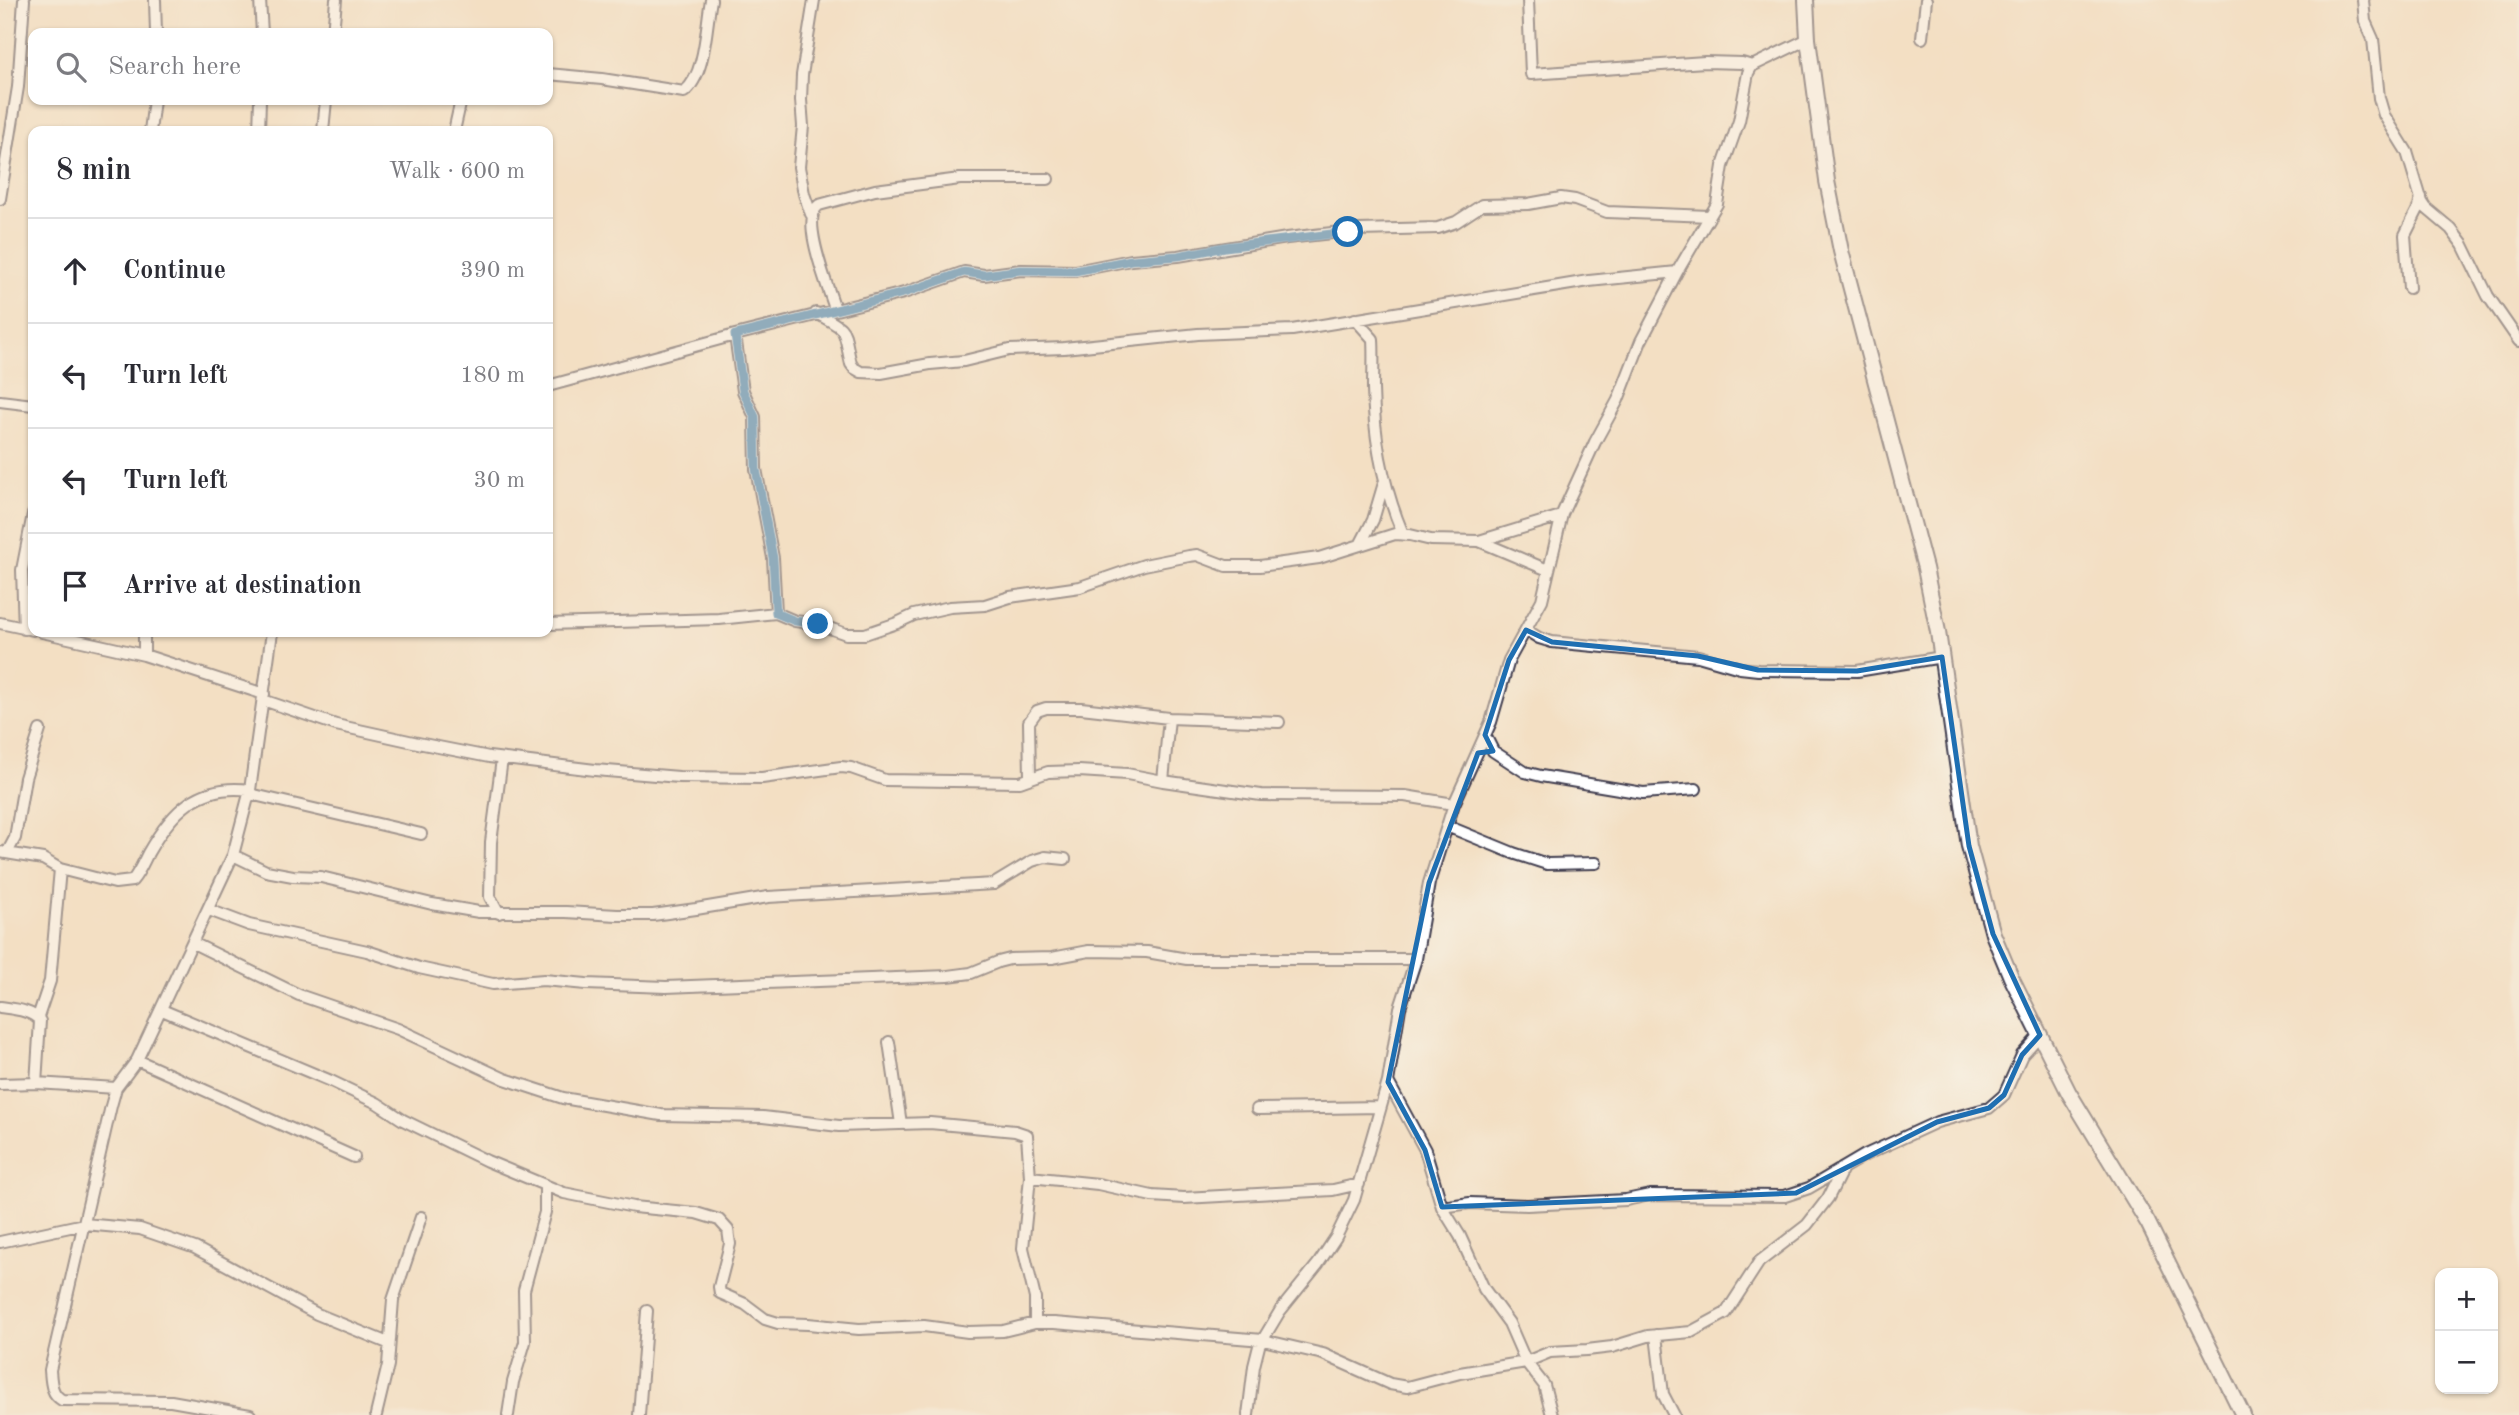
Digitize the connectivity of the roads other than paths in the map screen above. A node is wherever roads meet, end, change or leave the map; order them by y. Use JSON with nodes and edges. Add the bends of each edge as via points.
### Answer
{"nodes":[{"id":1,"x":23,"y":0,"type":"edge"},
{"id":2,"x":155,"y":0,"type":"edge"},
{"id":3,"x":260,"y":0,"type":"edge"},
{"id":4,"x":336,"y":0,"type":"edge"},
{"id":5,"x":710,"y":0,"type":"edge"},
{"id":6,"x":814,"y":0,"type":"edge"},
{"id":7,"x":1528,"y":0,"type":"edge"},
{"id":8,"x":1806,"y":0,"type":"edge"},
{"id":9,"x":1926,"y":0,"type":"edge"},
{"id":10,"x":2363,"y":0,"type":"edge"},
{"id":11,"x":156,"y":28,"type":"edge"},
{"id":12,"x":262,"y":28,"type":"edge"},
{"id":13,"x":333,"y":28,"type":"edge"},
{"id":14,"x":1922,"y":38,"type":"dead end"},
{"id":15,"x":1808,"y":39,"type":"junction"},
{"id":16,"x":1752,"y":66,"type":"junction"},
{"id":17,"x":553,"y":74,"type":"edge"},
{"id":18,"x":153,"y":105,"type":"edge"},
{"id":19,"x":260,"y":105,"type":"edge"},
{"id":20,"x":326,"y":105,"type":"edge"},
{"id":21,"x":460,"y":105,"type":"edge"},
{"id":22,"x":151,"y":126,"type":"edge"},
{"id":23,"x":259,"y":126,"type":"edge"},
{"id":24,"x":323,"y":126,"type":"edge"},
{"id":25,"x":455,"y":126,"type":"edge"},
{"id":26,"x":1048,"y":179,"type":"dead end"},
{"id":27,"x":2421,"y":197,"type":"junction"},
{"id":28,"x":806,"y":198,"type":"junction"},
{"id":29,"x":0,"y":199,"type":"edge"},
{"id":30,"x":819,"y":205,"type":"junction"},
{"id":31,"x":811,"y":214,"type":"junction"},
{"id":32,"x":1710,"y":216,"type":"junction"},
{"id":33,"x":1676,"y":272,"type":"junction"},
{"id":34,"x":2409,"y":288,"type":"dead end"},
{"id":35,"x":835,"y":309,"type":"junction"},
{"id":36,"x":816,"y":313,"type":"junction"},
{"id":37,"x":1355,"y":319,"type":"junction"},
{"id":38,"x":735,"y":335,"type":"junction"},
{"id":39,"x":2519,"y":341,"type":"edge"},
{"id":40,"x":553,"y":385,"type":"edge"},
{"id":41,"x":0,"y":401,"type":"edge"},
{"id":42,"x":28,"y":404,"type":"edge"},
{"id":43,"x":1385,"y":480,"type":"junction"},
{"id":44,"x":1561,"y":516,"type":"junction"},
{"id":45,"x":1403,"y":534,"type":"junction"},
{"id":46,"x":28,"y":539,"type":"edge"},
{"id":47,"x":1479,"y":541,"type":"junction"},
{"id":48,"x":1360,"y":545,"type":"junction"},
{"id":49,"x":1548,"y":570,"type":"junction"},
{"id":50,"x":776,"y":613,"type":"junction"},
{"id":51,"x":28,"y":621,"type":"edge"},
{"id":52,"x":0,"y":623,"type":"edge"},
{"id":53,"x":553,"y":624,"type":"edge"},
{"id":54,"x":28,"y":629,"type":"edge"},
{"id":55,"x":1526,"y":630,"type":"junction"},
{"id":56,"x":64,"y":637,"type":"edge"},
{"id":57,"x":144,"y":637,"type":"edge"},
{"id":58,"x":271,"y":637,"type":"edge"},
{"id":59,"x":144,"y":655,"type":"junction"},
{"id":60,"x":1942,"y":657,"type":"junction"},
{"id":61,"x":264,"y":697,"type":"junction"},
{"id":62,"x":1169,"y":718,"type":"junction"},
{"id":63,"x":1279,"y":722,"type":"dead end"},
{"id":64,"x":40,"y":730,"type":"dead end"},
{"id":65,"x":1485,"y":736,"type":"junction"},
{"id":66,"x":1493,"y":751,"type":"junction"},
{"id":67,"x":1478,"y":752,"type":"junction"},
{"id":68,"x":502,"y":759,"type":"junction"},
{"id":69,"x":1030,"y":777,"type":"junction"},
{"id":70,"x":1163,"y":781,"type":"junction"},
{"id":71,"x":1696,"y":789,"type":"dead end"},
{"id":72,"x":250,"y":792,"type":"junction"},
{"id":73,"x":1454,"y":804,"type":"junction"},
{"id":74,"x":1447,"y":826,"type":"junction"},
{"id":75,"x":421,"y":834,"type":"dead end"},
{"id":76,"x":4,"y":852,"type":"edge"},
{"id":77,"x":233,"y":855,"type":"junction"},
{"id":78,"x":1065,"y":859,"type":"dead end"},
{"id":79,"x":1597,"y":863,"type":"dead end"},
{"id":80,"x":60,"y":869,"type":"junction"},
{"id":81,"x":490,"y":897,"type":"junction"},
{"id":82,"x":209,"y":910,"type":"junction"},
{"id":83,"x":479,"y":912,"type":"junction"},
{"id":84,"x":499,"y":913,"type":"junction"},
{"id":85,"x":193,"y":943,"type":"junction"},
{"id":86,"x":1416,"y":959,"type":"junction"},
{"id":87,"x":0,"y":1007,"type":"edge"},
{"id":88,"x":162,"y":1010,"type":"junction"},
{"id":89,"x":38,"y":1017,"type":"junction"},
{"id":90,"x":2040,"y":1035,"type":"junction"},
{"id":91,"x":889,"y":1042,"type":"dead end"},
{"id":92,"x":137,"y":1059,"type":"junction"},
{"id":93,"x":1388,"y":1082,"type":"junction"},
{"id":94,"x":36,"y":1083,"type":"junction"},
{"id":95,"x":0,"y":1084,"type":"edge"},
{"id":96,"x":116,"y":1088,"type":"junction"},
{"id":97,"x":1380,"y":1107,"type":"junction"},
{"id":98,"x":1257,"y":1109,"type":"dead end"},
{"id":99,"x":901,"y":1124,"type":"junction"},
{"id":100,"x":354,"y":1157,"type":"dead end"},
{"id":101,"x":1843,"y":1168,"type":"junction"},
{"id":102,"x":1030,"y":1177,"type":"junction"},
{"id":103,"x":1359,"y":1184,"type":"junction"},
{"id":104,"x":545,"y":1185,"type":"junction"},
{"id":105,"x":1442,"y":1207,"type":"junction"},
{"id":106,"x":421,"y":1217,"type":"dead end"},
{"id":107,"x":85,"y":1224,"type":"junction"},
{"id":108,"x":0,"y":1242,"type":"edge"},
{"id":109,"x":647,"y":1311,"type":"dead end"},
{"id":110,"x":1035,"y":1323,"type":"junction"},
{"id":111,"x":1656,"y":1335,"type":"junction"},
{"id":112,"x":1263,"y":1340,"type":"junction"},
{"id":113,"x":388,"y":1343,"type":"junction"},
{"id":114,"x":1526,"y":1362,"type":"junction"},
{"id":115,"x":250,"y":1415,"type":"edge"},
{"id":116,"x":376,"y":1415,"type":"edge"},
{"id":117,"x":508,"y":1415,"type":"edge"},
{"id":118,"x":639,"y":1415,"type":"edge"},
{"id":119,"x":1248,"y":1415,"type":"edge"},
{"id":120,"x":1552,"y":1415,"type":"edge"},
{"id":121,"x":1674,"y":1415,"type":"edge"},
{"id":122,"x":2243,"y":1415,"type":"edge"}],
"edges":[{"from":1,"to":29,"type":"street","via":[[18,87]]},
{"from":2,"to":11,"type":"street"},
{"from":3,"to":12,"type":"street"},
{"from":4,"to":13,"type":"street"},
{"from":5,"to":17,"type":"street","via":[[706,44],[684,92]]},
{"from":6,"to":28,"type":"street","via":[[801,100],[799,167]]},
{"from":7,"to":16,"type":"street","via":[[1531,74],[1705,62]]},
{"from":8,"to":15,"type":"street"},
{"from":9,"to":14,"type":"street"},
{"from":10,"to":27,"type":"street","via":[[2384,115],[2407,152]]},
{"from":15,"to":16,"type":"street"},
{"from":15,"to":60,"type":"street","via":[[1841,251],[1924,568]]},
{"from":16,"to":32,"type":"street","via":[[1723,166],[1720,194]]},
{"from":18,"to":22,"type":"street"},
{"from":19,"to":23,"type":"street"},
{"from":20,"to":24,"type":"street"},
{"from":21,"to":25,"type":"street"},
{"from":26,"to":30,"type":"street","via":[[960,179],[875,190]]},
{"from":27,"to":34,"type":"street","via":[[2405,235]]},
{"from":27,"to":39,"type":"street","via":[[2463,245],[2488,296]]},
{"from":28,"to":30,"type":"street"},
{"from":28,"to":31,"type":"street"},
{"from":30,"to":31,"type":"street"},
{"from":31,"to":35,"type":"street","via":[[818,257]]},
{"from":32,"to":33,"type":"street"},
{"from":32,"to":35,"type":"street","via":[[1607,212],[1561,198],[1482,205],[1438,228],[1287,238],[1075,271],[964,272],[904,293]]},
{"from":33,"to":37,"type":"street","via":[[1589,281]]},
{"from":33,"to":44,"type":"street"},
{"from":35,"to":36,"type":"street"},
{"from":36,"to":37,"type":"street","via":[[844,330],[851,364],[870,373],[964,361],[1009,350],[1292,330]]},
{"from":36,"to":38,"type":"street"},
{"from":37,"to":43,"type":"street","via":[[1373,340],[1375,415]]},
{"from":38,"to":40,"type":"street"},
{"from":38,"to":50,"type":"street","via":[[743,391],[755,417],[756,469],[773,558]]},
{"from":41,"to":42,"type":"street"},
{"from":43,"to":45,"type":"street"},
{"from":43,"to":48,"type":"street"},
{"from":44,"to":47,"type":"street"},
{"from":44,"to":49,"type":"street"},
{"from":45,"to":47,"type":"street"},
{"from":45,"to":48,"type":"street"},
{"from":46,"to":51,"type":"street","via":[[22,570]]},
{"from":47,"to":49,"type":"street"},
{"from":48,"to":50,"type":"street","via":[[1319,558],[1260,566],[1226,566],[1197,555],[1173,559],[1080,587],[924,612],[865,634],[846,634]]},
{"from":49,"to":55,"type":"street","via":[[1542,600]]},
{"from":50,"to":53,"type":"street","via":[[719,620]]},
{"from":52,"to":54,"type":"street"},
{"from":55,"to":60,"type":"street","via":[[1552,642],[1698,656],[1758,670],[1857,671]]},
{"from":55,"to":65,"type":"street","via":[[1509,660]]},
{"from":56,"to":59,"type":"street"},
{"from":57,"to":59,"type":"street"},
{"from":58,"to":61,"type":"street"},
{"from":59,"to":61,"type":"street"},
{"from":60,"to":90,"type":"street","via":[[1969,846],[1993,934]]},
{"from":61,"to":68,"type":"street","via":[[335,725]]},
{"from":61,"to":72,"type":"street"},
{"from":62,"to":63,"type":"street"},
{"from":62,"to":69,"type":"street","via":[[1040,709],[1028,728]]},
{"from":62,"to":70,"type":"street"},
{"from":64,"to":76,"type":"street","via":[[25,778],[15,838]]},
{"from":65,"to":66,"type":"street"},
{"from":65,"to":67,"type":"street"},
{"from":66,"to":67,"type":"street"},
{"from":66,"to":71,"type":"street","via":[[1525,772],[1597,786],[1643,793]]},
{"from":67,"to":73,"type":"street"},
{"from":68,"to":69,"type":"street","via":[[646,776],[762,778],[841,767],[885,780],[1014,782]]},
{"from":68,"to":81,"type":"street","via":[[491,842]]},
{"from":69,"to":70,"type":"street","via":[[1079,771]]},
{"from":70,"to":73,"type":"street","via":[[1261,795],[1405,796]]},
{"from":72,"to":75,"type":"street"},
{"from":72,"to":77,"type":"street"},
{"from":72,"to":80,"type":"street","via":[[213,791],[190,803],[156,841],[132,881],[115,883]]},
{"from":73,"to":74,"type":"street"},
{"from":74,"to":79,"type":"street","via":[[1547,864]]},
{"from":74,"to":86,"type":"street","via":[[1429,883]]},
{"from":76,"to":80,"type":"street","via":[[43,859]]},
{"from":77,"to":82,"type":"street"},
{"from":77,"to":83,"type":"street","via":[[266,871],[321,877]]},
{"from":78,"to":84,"type":"street","via":[[1032,861],[994,884],[768,897],[653,915]]},
{"from":80,"to":89,"type":"street","via":[[50,982]]},
{"from":81,"to":83,"type":"street"},
{"from":81,"to":84,"type":"street"},
{"from":82,"to":85,"type":"street"},
{"from":82,"to":86,"type":"street","via":[[249,925],[492,984],[544,979],[721,986],[948,976],[998,962],[1089,951],[1187,958]]},
{"from":83,"to":84,"type":"street"},
{"from":85,"to":88,"type":"street"},
{"from":85,"to":99,"type":"street","via":[[299,995],[398,1029],[505,1079],[563,1098],[661,1115],[839,1126]]},
{"from":86,"to":93,"type":"street","via":[[1401,1008]]},
{"from":87,"to":89,"type":"street"},
{"from":88,"to":92,"type":"street"},
{"from":88,"to":104,"type":"street","via":[[331,1080],[403,1120]]},
{"from":89,"to":94,"type":"street"},
{"from":90,"to":101,"type":"street","via":[[2022,1055],[2004,1096],[1989,1108],[1937,1122]]},
{"from":90,"to":122,"type":"street","via":[[2069,1093],[2148,1223]]},
{"from":91,"to":99,"type":"street"},
{"from":92,"to":96,"type":"street"},
{"from":92,"to":100,"type":"street"},
{"from":93,"to":97,"type":"street"},
{"from":93,"to":105,"type":"street","via":[[1424,1150]]},
{"from":94,"to":95,"type":"street"},
{"from":94,"to":96,"type":"street"},
{"from":96,"to":107,"type":"street"},
{"from":97,"to":98,"type":"street"},
{"from":97,"to":103,"type":"street"},
{"from":99,"to":102,"type":"street","via":[[961,1125],[1027,1135]]},
{"from":101,"to":105,"type":"street","via":[[1785,1196],[1650,1195],[1614,1201]]},
{"from":101,"to":111,"type":"street","via":[[1807,1225],[1759,1262],[1726,1313],[1691,1332]]},
{"from":102,"to":103,"type":"street","via":[[1184,1198]]},
{"from":102,"to":110,"type":"street","via":[[1023,1248],[1035,1298]]},
{"from":103,"to":112,"type":"street","via":[[1336,1237]]},
{"from":104,"to":110,"type":"street","via":[[564,1193],[719,1220],[728,1230],[730,1244],[720,1293],[746,1304],[770,1322],[859,1329],[924,1326],[968,1332],[1003,1331]]},
{"from":104,"to":117,"type":"street","via":[[545,1212],[524,1290],[525,1342]]},
{"from":105,"to":114,"type":"street","via":[[1483,1289],[1509,1323]]},
{"from":106,"to":113,"type":"street","via":[[393,1300]]},
{"from":107,"to":108,"type":"street"},
{"from":107,"to":113,"type":"street","via":[[140,1229],[195,1248],[317,1314]]},
{"from":107,"to":115,"type":"street","via":[[50,1370],[56,1397],[62,1401],[172,1401]]},
{"from":109,"to":118,"type":"street"},
{"from":110,"to":112,"type":"street"},
{"from":111,"to":114,"type":"street","via":[[1612,1347],[1549,1352]]},
{"from":111,"to":121,"type":"street","via":[[1663,1394]]},
{"from":112,"to":114,"type":"street","via":[[1323,1354],[1407,1387]]},
{"from":112,"to":119,"type":"street","via":[[1254,1366]]},
{"from":113,"to":116,"type":"street","via":[[388,1365]]},
{"from":114,"to":120,"type":"street","via":[[1544,1385]]}]}
